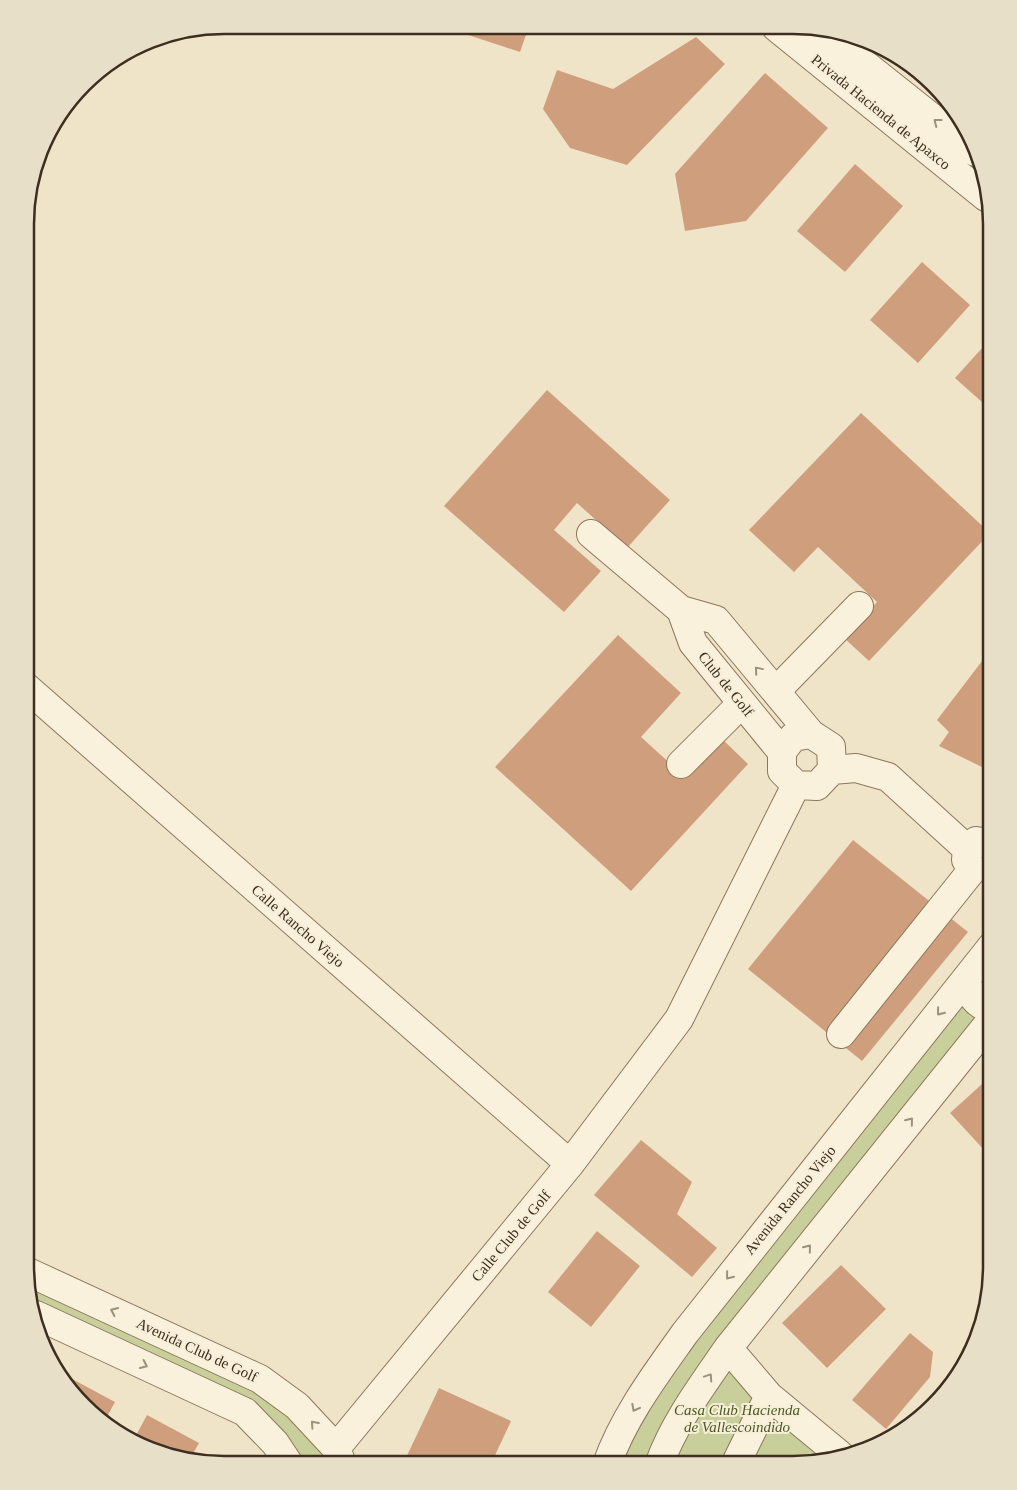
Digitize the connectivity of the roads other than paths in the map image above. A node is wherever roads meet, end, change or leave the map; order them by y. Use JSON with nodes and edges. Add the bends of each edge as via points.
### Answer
{"nodes":[{"id":1,"x":785,"y":34,"type":"edge"},
{"id":2,"x":831,"y":37,"type":"edge"},
{"id":3,"x":966,"y":145,"type":"edge"},
{"id":4,"x":981,"y":193,"type":"edge"},
{"id":5,"x":591,"y":534,"type":"dead end"},
{"id":6,"x":859,"y":606,"type":"dead end"},
{"id":7,"x":680,"y":610,"type":"junction"},
{"id":8,"x":776,"y":692,"type":"junction"},
{"id":9,"x":34,"y":694,"type":"edge"},
{"id":10,"x":742,"y":703,"type":"junction"},
{"id":11,"x":811,"y":734,"type":"junction"},
{"id":12,"x":782,"y":752,"type":"junction"},
{"id":13,"x":680,"y":764,"type":"dead end"},
{"id":14,"x":832,"y":770,"type":"junction"},
{"id":15,"x":796,"y":785,"type":"junction"},
{"id":16,"x":983,"y":850,"type":"edge"},
{"id":17,"x":983,"y":852,"type":"edge"},
{"id":18,"x":983,"y":957,"type":"edge"},
{"id":19,"x":966,"y":979,"type":"junction"},
{"id":20,"x":983,"y":1006,"type":"edge"},
{"id":21,"x":983,"y":1030,"type":"edge"},
{"id":22,"x":841,"y":1034,"type":"dead end"},
{"id":23,"x":570,"y":1164,"type":"junction"},
{"id":24,"x":34,"y":1275,"type":"edge"},
{"id":25,"x":703,"y":1309,"type":"junction"},
{"id":26,"x":40,"y":1316,"type":"edge"},
{"id":27,"x":732,"y":1343,"type":"junction"},
{"id":28,"x":260,"y":1379,"type":"junction"},
{"id":29,"x":769,"y":1396,"type":"junction"},
{"id":30,"x":245,"y":1412,"type":"junction"},
{"id":31,"x":836,"y":1452,"type":"edge"},
{"id":32,"x":284,"y":1456,"type":"edge"},
{"id":33,"x":339,"y":1456,"type":"edge"},
{"id":34,"x":610,"y":1456,"type":"edge"},
{"id":35,"x":662,"y":1456,"type":"edge"},
{"id":36,"x":740,"y":1456,"type":"edge"}],
"edges":[{"from":1,"to":4,"type":"street","name":"Privada Hacienda de Apaxco"},
{"from":3,"to":2,"type":"street","name":"Privada Hacienda de Apaxco","one_way":true},
{"from":5,"to":7,"type":"street"},
{"from":6,"to":8,"type":"street"},
{"from":8,"to":7,"type":"street","one_way":true,"via":[[716,620]]},
{"from":7,"to":10,"type":"street","name":"Club de Golf","via":[[693,643]]},
{"from":8,"to":11,"type":"street"},
{"from":9,"to":23,"type":"street","name":"Calle Rancho Viejo"},
{"from":10,"to":12,"type":"street","name":"Club de Golf"},
{"from":10,"to":13,"type":"street"},
{"from":11,"to":12,"type":"street","via":[[793,737]]},
{"from":11,"to":14,"type":"street","via":[[830,747]]},
{"from":12,"to":15,"type":"street","via":[[782,771]]},
{"from":14,"to":15,"type":"street","via":[[817,786]]},
{"from":14,"to":16,"type":"street","via":[[856,768],[888,777]]},
{"from":15,"to":23,"type":"street","name":"Calle Club de Golf","via":[[679,1019]]},
{"from":17,"to":22,"type":"street"},
{"from":18,"to":19,"type":"street","name":"Avenida Rancho Viejo"},
{"from":19,"to":20,"type":"street","via":[[970,994],[977,1004]]},
{"from":19,"to":25,"type":"street","name":"Avenida Rancho Viejo","one_way":true},
{"from":27,"to":21,"type":"street","one_way":true},
{"from":23,"to":33,"type":"street","name":"Calle Club de Golf"},
{"from":28,"to":24,"type":"street","name":"Avenida Club de Golf","one_way":true},
{"from":25,"to":27,"type":"street","via":[[723,1304],[730,1310],[738,1326]]},
{"from":25,"to":34,"type":"street","name":"Avenida Rancho Viejo","one_way":true,"via":[[643,1392]]},
{"from":26,"to":30,"type":"street","one_way":true},
{"from":27,"to":29,"type":"street"},
{"from":35,"to":27,"type":"street","one_way":true,"via":[[693,1400]]},
{"from":28,"to":30,"type":"street"},
{"from":33,"to":28,"type":"street","name":"Avenida Club de Golf","one_way":true,"via":[[297,1406]]},
{"from":29,"to":31,"type":"street"},
{"from":29,"to":36,"type":"street"},
{"from":30,"to":32,"type":"street"}]}
